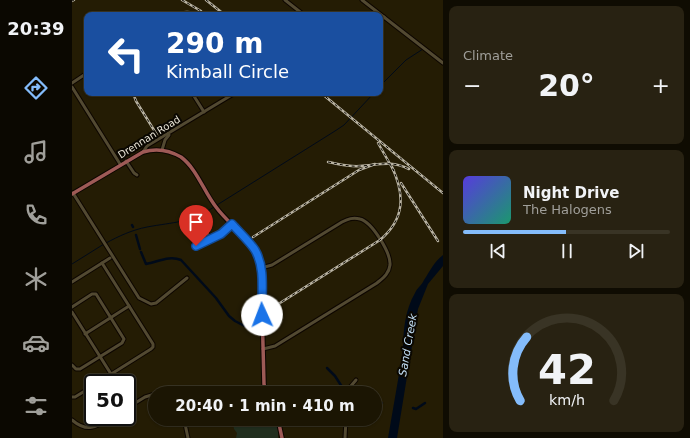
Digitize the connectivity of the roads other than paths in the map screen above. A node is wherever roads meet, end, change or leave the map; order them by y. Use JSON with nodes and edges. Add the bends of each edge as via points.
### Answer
{"nodes":[{"id":1,"x":285,"y":0,"type":"edge"},
{"id":2,"x":362,"y":0,"type":"edge"},
{"id":3,"x":300,"y":12,"type":"edge"},
{"id":4,"x":378,"y":12,"type":"edge"},
{"id":5,"x":384,"y":17,"type":"edge"},
{"id":6,"x":443,"y":63,"type":"edge"},
{"id":7,"x":84,"y":75,"type":"edge"},
{"id":8,"x":72,"y":83,"type":"edge"},
{"id":9,"x":72,"y":87,"type":"edge"},
{"id":10,"x":194,"y":96,"type":"edge"},
{"id":11,"x":230,"y":96,"type":"edge"},
{"id":12,"x":204,"y":112,"type":"junction"},
{"id":13,"x":170,"y":133,"type":"junction"},
{"id":14,"x":162,"y":150,"type":"junction"},
{"id":15,"x":143,"y":152,"type":"junction"},
{"id":16,"x":126,"y":161,"type":"junction"},
{"id":17,"x":120,"y":164,"type":"junction"},
{"id":18,"x":137,"y":175,"type":"dead end"},
{"id":19,"x":73,"y":193,"type":"edge"},
{"id":20,"x":232,"y":224,"type":"junction"},
{"id":21,"x":210,"y":239,"type":"junction"},
{"id":22,"x":110,"y":258,"type":"dead end"},
{"id":23,"x":102,"y":263,"type":"junction"},
{"id":24,"x":261,"y":268,"type":"junction"},
{"id":25,"x":187,"y":278,"type":"dead end"},
{"id":26,"x":72,"y":282,"type":"edge"},
{"id":27,"x":129,"y":306,"type":"junction"},
{"id":28,"x":72,"y":307,"type":"edge"},
{"id":29,"x":72,"y":312,"type":"edge"},
{"id":30,"x":111,"y":317,"type":"junction"},
{"id":31,"x":85,"y":334,"type":"junction"},
{"id":32,"x":263,"y":349,"type":"junction"},
{"id":33,"x":100,"y":356,"type":"junction"},
{"id":34,"x":72,"y":365,"type":"edge"},
{"id":35,"x":111,"y":374,"type":"joint"},
{"id":36,"x":356,"y":380,"type":"dead end"},
{"id":37,"x":264,"y":386,"type":"edge"},
{"id":38,"x":351,"y":386,"type":"edge"},
{"id":39,"x":84,"y":392,"type":"edge"},
{"id":40,"x":72,"y":396,"type":"edge"},
{"id":41,"x":148,"y":396,"type":"edge"},
{"id":42,"x":136,"y":402,"type":"edge"},
{"id":43,"x":72,"y":420,"type":"edge"},
{"id":44,"x":99,"y":426,"type":"edge"},
{"id":45,"x":185,"y":426,"type":"edge"},
{"id":46,"x":279,"y":426,"type":"edge"},
{"id":47,"x":346,"y":426,"type":"edge"},
{"id":48,"x":188,"y":438,"type":"edge"},
{"id":49,"x":282,"y":438,"type":"edge"},
{"id":50,"x":345,"y":438,"type":"edge"}],
"edges":[{"from":1,"to":3,"type":"street"},
{"from":2,"to":4,"type":"street"},
{"from":5,"to":6,"type":"street"},
{"from":7,"to":8,"type":"street"},
{"from":9,"to":17,"type":"street"},
{"from":10,"to":12,"type":"street"},
{"from":11,"to":12,"type":"street","name":"Drennan Road"},
{"from":12,"to":13,"type":"street","name":"Drennan Road"},
{"from":13,"to":14,"type":"street"},
{"from":13,"to":15,"type":"street","name":"Drennan Road","via":[[147,146]]},
{"from":14,"to":15,"type":"main road"},
{"from":14,"to":20,"type":"main road","via":[[175,154],[187,163],[212,203]]},
{"from":15,"to":16,"type":"main road","name":"Drennan Road"},
{"from":16,"to":17,"type":"main road","name":"Drennan Road"},
{"from":16,"to":18,"type":"street"},
{"from":17,"to":19,"type":"main road","name":"Drennan Road"},
{"from":19,"to":25,"type":"street","via":[[139,298],[151,304],[160,302]]},
{"from":20,"to":21,"type":"street","via":[[221,234]]},
{"from":20,"to":24,"type":"main road","via":[[254,249]]},
{"from":21,"to":21,"type":"street","via":[[196,246],[192,227],[203,223]]},
{"from":22,"to":23,"type":"street"},
{"from":23,"to":26,"type":"street"},
{"from":23,"to":27,"type":"street"},
{"from":24,"to":32,"type":"main road"},
{"from":24,"to":32,"type":"street","via":[[272,265],[350,218],[367,223],[381,242],[390,262],[384,277],[275,346]]},
{"from":27,"to":30,"type":"street"},
{"from":27,"to":35,"type":"street","via":[[153,347]]},
{"from":28,"to":30,"type":"street","via":[[95,294]]},
{"from":29,"to":31,"type":"street"},
{"from":30,"to":31,"type":"street"},
{"from":30,"to":33,"type":"street","via":[[124,340]]},
{"from":31,"to":33,"type":"street"},
{"from":32,"to":37,"type":"main road"},
{"from":33,"to":34,"type":"street","via":[[78,370]]},
{"from":33,"to":35,"type":"street"},
{"from":36,"to":38,"type":"street"},
{"from":39,"to":40,"type":"street"},
{"from":41,"to":42,"type":"street"},
{"from":43,"to":44,"type":"street","via":[[79,426]]},
{"from":45,"to":48,"type":"street"},
{"from":46,"to":49,"type":"main road"},
{"from":47,"to":50,"type":"street"}]}
